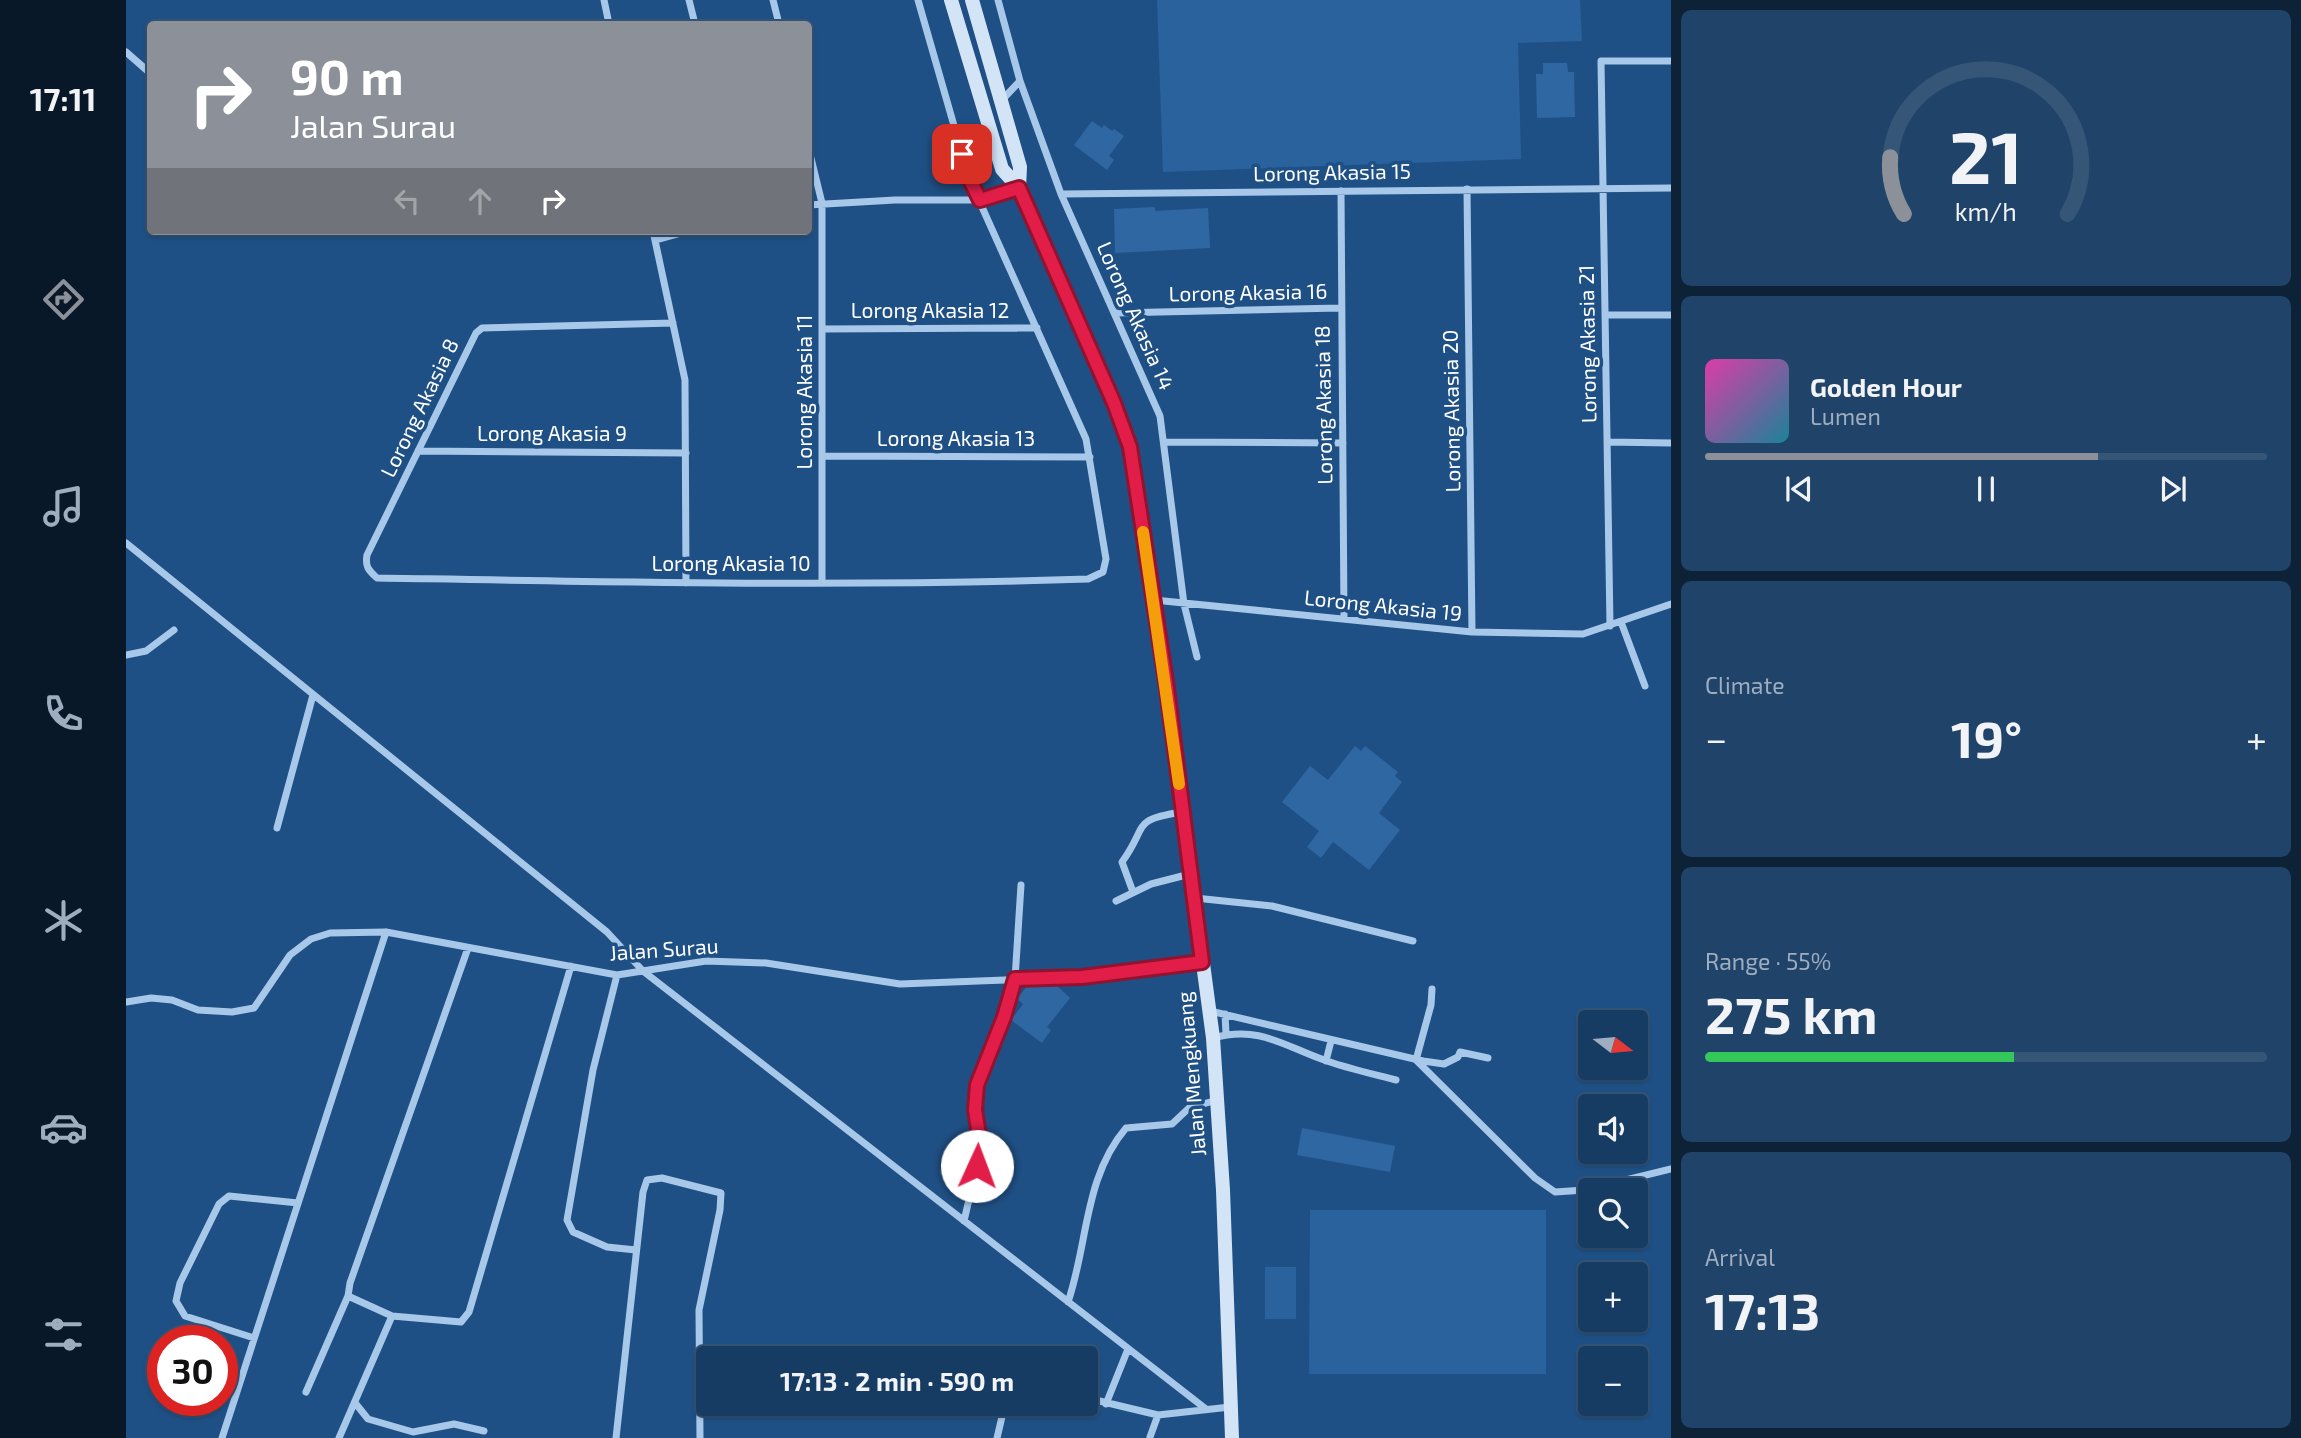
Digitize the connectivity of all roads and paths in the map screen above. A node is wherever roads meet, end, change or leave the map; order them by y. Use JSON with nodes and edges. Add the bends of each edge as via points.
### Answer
{"nodes":[{"id":1,"x":604,"y":0,"type":"edge"},
{"id":2,"x":689,"y":0,"type":"edge"},
{"id":3,"x":773,"y":0,"type":"edge"},
{"id":4,"x":918,"y":0,"type":"edge"},
{"id":5,"x":951,"y":0,"type":"edge"},
{"id":6,"x":972,"y":0,"type":"edge"},
{"id":7,"x":998,"y":0,"type":"edge"},
{"id":8,"x":609,"y":21,"type":"edge"},
{"id":9,"x":694,"y":21,"type":"edge"},
{"id":10,"x":778,"y":21,"type":"edge"},
{"id":11,"x":126,"y":52,"type":"edge"},
{"id":12,"x":1671,"y":61,"type":"edge"},
{"id":13,"x":147,"y":70,"type":"edge"},
{"id":14,"x":1020,"y":81,"type":"junction"},
{"id":15,"x":1001,"y":102,"type":"junction"},
{"id":16,"x":812,"y":162,"type":"edge"},
{"id":17,"x":1603,"y":187,"type":"junction"},
{"id":18,"x":1019,"y":188,"type":"junction"},
{"id":19,"x":1671,"y":188,"type":"edge"},
{"id":20,"x":1467,"y":189,"type":"junction"},
{"id":21,"x":1340,"y":191,"type":"junction"},
{"id":22,"x":1061,"y":194,"type":"junction"},
{"id":23,"x":980,"y":200,"type":"junction"},
{"id":24,"x":822,"y":202,"type":"junction"},
{"id":25,"x":812,"y":204,"type":"edge"},
{"id":26,"x":654,"y":235,"type":"edge"},
{"id":27,"x":673,"y":235,"type":"edge"},
{"id":28,"x":655,"y":240,"type":"junction"},
{"id":29,"x":1340,"y":308,"type":"junction"},
{"id":30,"x":1115,"y":313,"type":"junction"},
{"id":31,"x":1605,"y":315,"type":"junction"},
{"id":32,"x":1671,"y":316,"type":"edge"},
{"id":33,"x":673,"y":323,"type":"junction"},
{"id":34,"x":1037,"y":328,"type":"junction"},
{"id":35,"x":822,"y":329,"type":"junction"},
{"id":36,"x":1164,"y":442,"type":"junction"},
{"id":37,"x":1607,"y":442,"type":"junction"},
{"id":38,"x":1343,"y":443,"type":"junction"},
{"id":39,"x":1671,"y":443,"type":"edge"},
{"id":40,"x":418,"y":451,"type":"junction"},
{"id":41,"x":686,"y":453,"type":"junction"},
{"id":42,"x":822,"y":456,"type":"junction"},
{"id":43,"x":1090,"y":457,"type":"junction"},
{"id":44,"x":126,"y":543,"type":"edge"},
{"id":45,"x":365,"y":565,"type":"joint"},
{"id":46,"x":822,"y":582,"type":"junction"},
{"id":47,"x":686,"y":583,"type":"junction"},
{"id":48,"x":1153,"y":600,"type":"junction"},
{"id":49,"x":1184,"y":604,"type":"junction"},
{"id":50,"x":1671,"y":604,"type":"edge"},
{"id":51,"x":1344,"y":620,"type":"junction"},
{"id":52,"x":1621,"y":622,"type":"junction"},
{"id":53,"x":1609,"y":626,"type":"junction"},
{"id":54,"x":174,"y":630,"type":"dead end"},
{"id":55,"x":1472,"y":632,"type":"junction"},
{"id":56,"x":126,"y":656,"type":"edge"},
{"id":57,"x":1197,"y":657,"type":"dead end"},
{"id":58,"x":1644,"y":686,"type":"dead end"},
{"id":59,"x":313,"y":695,"type":"junction"},
{"id":60,"x":1183,"y":811,"type":"junction"},
{"id":61,"x":277,"y":828,"type":"dead end"},
{"id":62,"x":1191,"y":873,"type":"junction"},
{"id":63,"x":1021,"y":885,"type":"dead end"},
{"id":64,"x":1133,"y":892,"type":"junction"},
{"id":65,"x":1195,"y":898,"type":"junction"},
{"id":66,"x":1116,"y":901,"type":"dead end"},
{"id":67,"x":386,"y":932,"type":"junction"},
{"id":68,"x":1413,"y":941,"type":"dead end"},
{"id":69,"x":468,"y":948,"type":"junction"},
{"id":70,"x":1202,"y":962,"type":"junction"},
{"id":71,"x":572,"y":966,"type":"junction"},
{"id":72,"x":643,"y":971,"type":"junction"},
{"id":73,"x":617,"y":975,"type":"junction"},
{"id":74,"x":1015,"y":979,"type":"junction"},
{"id":75,"x":1432,"y":989,"type":"dead end"},
{"id":76,"x":126,"y":1002,"type":"edge"},
{"id":77,"x":1209,"y":1011,"type":"junction"},
{"id":78,"x":1225,"y":1014,"type":"junction"},
{"id":79,"x":1219,"y":1036,"type":"junction"},
{"id":80,"x":1331,"y":1041,"type":"junction"},
{"id":81,"x":1488,"y":1058,"type":"dead end"},
{"id":82,"x":1416,"y":1060,"type":"junction"},
{"id":83,"x":1326,"y":1061,"type":"junction"},
{"id":84,"x":1396,"y":1080,"type":"dead end"},
{"id":85,"x":1218,"y":1100,"type":"junction"},
{"id":86,"x":1671,"y":1169,"type":"edge"},
{"id":87,"x":298,"y":1203,"type":"junction"},
{"id":88,"x":964,"y":1220,"type":"junction"},
{"id":89,"x":636,"y":1250,"type":"junction"},
{"id":90,"x":348,"y":1296,"type":"junction"},
{"id":91,"x":1068,"y":1302,"type":"junction"},
{"id":92,"x":392,"y":1316,"type":"junction"},
{"id":93,"x":254,"y":1338,"type":"junction"},
{"id":94,"x":1128,"y":1349,"type":"junction"},
{"id":95,"x":306,"y":1392,"type":"dead end"},
{"id":96,"x":1098,"y":1401,"type":"edge"},
{"id":97,"x":356,"y":1404,"type":"junction"},
{"id":98,"x":1106,"y":1404,"type":"junction"},
{"id":99,"x":1231,"y":1407,"type":"junction"},
{"id":100,"x":1206,"y":1409,"type":"junction"},
{"id":101,"x":1158,"y":1415,"type":"junction"},
{"id":102,"x":1002,"y":1416,"type":"edge"},
{"id":103,"x":484,"y":1431,"type":"dead end"},
{"id":104,"x":1150,"y":1437,"type":"edge"},
{"id":105,"x":222,"y":1438,"type":"edge"},
{"id":106,"x":339,"y":1438,"type":"edge"},
{"id":107,"x":616,"y":1438,"type":"edge"},
{"id":108,"x":700,"y":1438,"type":"edge"},
{"id":109,"x":997,"y":1438,"type":"edge"},
{"id":110,"x":1232,"y":1438,"type":"edge"}],
"edges":[{"from":1,"to":8,"type":"street"},
{"from":2,"to":9,"type":"street"},
{"from":3,"to":10,"type":"street"},
{"from":4,"to":23,"type":"street","via":[[969,178]]},
{"from":5,"to":18,"type":"main road","name":"Jalan Mengkuang","via":[[1002,169]]},
{"from":6,"to":15,"type":"main road","name":"Jalan Mengkuang"},
{"from":7,"to":14,"type":"street","name":"Lorong Akasia 14"},
{"from":11,"to":13,"type":"street"},
{"from":12,"to":17,"type":"street","name":"Lorong Akasia 21","via":[[1601,61]]},
{"from":14,"to":15,"type":"street"},
{"from":14,"to":22,"type":"street","name":"Lorong Akasia 14"},
{"from":15,"to":18,"type":"main road","name":"Jalan Mengkuang","via":[[1020,167]]},
{"from":16,"to":24,"type":"street","name":"Lorong Akasia 11"},
{"from":17,"to":19,"type":"street","name":"Lorong Akasia 15"},
{"from":17,"to":20,"type":"street","name":"Lorong Akasia 15"},
{"from":17,"to":31,"type":"street","name":"Lorong Akasia 21"},
{"from":18,"to":23,"type":"street"},
{"from":18,"to":48,"type":"main road","name":"Jalan Mengkuang","via":[[1130,447]]},
{"from":20,"to":21,"type":"street","name":"Lorong Akasia 15"},
{"from":20,"to":55,"type":"street","name":"Lorong Akasia 20"},
{"from":21,"to":22,"type":"street","name":"Lorong Akasia 15"},
{"from":21,"to":29,"type":"street","name":"Lorong Akasia 18"},
{"from":22,"to":30,"type":"street","name":"Lorong Akasia 14"},
{"from":23,"to":24,"type":"street"},
{"from":23,"to":34,"type":"street"},
{"from":24,"to":25,"type":"street"},
{"from":24,"to":35,"type":"street","name":"Lorong Akasia 11"},
{"from":26,"to":28,"type":"street"},
{"from":27,"to":28,"type":"street"},
{"from":28,"to":33,"type":"street"},
{"from":29,"to":30,"type":"street","name":"Lorong Akasia 16"},
{"from":29,"to":38,"type":"street","name":"Lorong Akasia 18"},
{"from":30,"to":36,"type":"street","name":"Lorong Akasia 14","via":[[1160,416]]},
{"from":31,"to":32,"type":"street"},
{"from":31,"to":37,"type":"street","name":"Lorong Akasia 21"},
{"from":33,"to":40,"type":"street","name":"Lorong Akasia 8","via":[[482,328]]},
{"from":33,"to":41,"type":"street","via":[[685,380]]},
{"from":34,"to":35,"type":"street","name":"Lorong Akasia 12"},
{"from":34,"to":43,"type":"street"},
{"from":35,"to":42,"type":"street","name":"Lorong Akasia 11"},
{"from":36,"to":38,"type":"street"},
{"from":36,"to":49,"type":"street","name":"Lorong Akasia 14"},
{"from":37,"to":39,"type":"street"},
{"from":37,"to":53,"type":"street","name":"Lorong Akasia 21"},
{"from":38,"to":51,"type":"street","name":"Lorong Akasia 18"},
{"from":40,"to":41,"type":"street","name":"Lorong Akasia 9"},
{"from":40,"to":45,"type":"street","name":"Lorong Akasia 8"},
{"from":41,"to":47,"type":"street"},
{"from":42,"to":43,"type":"street","name":"Lorong Akasia 13"},
{"from":42,"to":46,"type":"street","name":"Lorong Akasia 11"},
{"from":43,"to":46,"type":"street","name":"Lorong Akasia 10","via":[[1106,559],[1102,572],[1088,579]]},
{"from":44,"to":59,"type":"street"},
{"from":45,"to":47,"type":"street","name":"Lorong Akasia 10","via":[[377,578]]},
{"from":46,"to":47,"type":"street","name":"Lorong Akasia 10"},
{"from":48,"to":49,"type":"street","name":"Lorong Akasia 19"},
{"from":48,"to":60,"type":"main road","name":"Jalan Mengkuang"},
{"from":49,"to":51,"type":"street","name":"Lorong Akasia 19"},
{"from":49,"to":57,"type":"street","name":"Lorong Akasia 14"},
{"from":50,"to":52,"type":"street","name":"Lorong Akasia 19"},
{"from":51,"to":55,"type":"street","name":"Lorong Akasia 19"},
{"from":52,"to":53,"type":"street","name":"Lorong Akasia 19"},
{"from":52,"to":58,"type":"street"},
{"from":53,"to":55,"type":"street","name":"Lorong Akasia 19","via":[[1583,634]]},
{"from":54,"to":56,"type":"street","via":[[146,651]]},
{"from":59,"to":61,"type":"street"},
{"from":59,"to":72,"type":"street","via":[[607,932]]},
{"from":60,"to":62,"type":"main road","name":"Jalan Mengkuang"},
{"from":60,"to":64,"type":"street","via":[[1143,822],[1122,862]]},
{"from":62,"to":64,"type":"street"},
{"from":62,"to":65,"type":"main road","name":"Jalan Mengkuang"},
{"from":63,"to":74,"type":"street"},
{"from":64,"to":66,"type":"street"},
{"from":65,"to":68,"type":"street","via":[[1272,906]]},
{"from":65,"to":70,"type":"main road","name":"Jalan Mengkuang"},
{"from":67,"to":69,"type":"street","name":"Jalan Surau"},
{"from":67,"to":76,"type":"street","name":"Jalan Surau","via":[[330,933],[311,939],[290,955],[254,1008],[210,1011],[172,1000]]},
{"from":67,"to":87,"type":"street"},
{"from":69,"to":71,"type":"street","name":"Jalan Surau"},
{"from":69,"to":90,"type":"street"},
{"from":70,"to":74,"type":"street","name":"Jalan Surau","via":[[1082,977]]},
{"from":70,"to":77,"type":"main road","name":"Jalan Mengkuang"},
{"from":71,"to":73,"type":"street","name":"Jalan Surau"},
{"from":71,"to":92,"type":"street","via":[[469,1312],[461,1322]]},
{"from":72,"to":73,"type":"street","name":"Jalan Surau"},
{"from":72,"to":74,"type":"street","name":"Jalan Surau","via":[[706,961],[766,963],[900,984]]},
{"from":72,"to":88,"type":"street"},
{"from":73,"to":89,"type":"street","via":[[593,1070],[567,1220],[573,1232],[607,1247]]},
{"from":74,"to":88,"type":"street","via":[[977,1085],[975,1110],[981,1148]]},
{"from":75,"to":82,"type":"street"},
{"from":77,"to":78,"type":"street"},
{"from":77,"to":79,"type":"main road","name":"Jalan Mengkuang"},
{"from":78,"to":79,"type":"street"},
{"from":78,"to":80,"type":"street"},
{"from":79,"to":83,"type":"street","via":[[1238,1032],[1282,1041]]},
{"from":79,"to":85,"type":"main road","name":"Jalan Mengkuang"},
{"from":80,"to":82,"type":"street"},
{"from":80,"to":83,"type":"street"},
{"from":81,"to":82,"type":"street","via":[[1460,1052],[1444,1064]]},
{"from":82,"to":86,"type":"street","via":[[1535,1178],[1555,1192],[1585,1190]]},
{"from":83,"to":84,"type":"street"},
{"from":85,"to":91,"type":"street","via":[[1189,1108],[1172,1124],[1126,1128],[1118,1138],[1093,1189]]},
{"from":85,"to":99,"type":"main road","name":"Jalan Mengkuang"},
{"from":87,"to":93,"type":"street"},
{"from":87,"to":93,"type":"street","via":[[229,1196],[219,1204],[180,1283],[176,1301],[186,1316]]},
{"from":88,"to":91,"type":"street"},
{"from":89,"to":107,"type":"street"},
{"from":89,"to":108,"type":"street","via":[[647,1180],[662,1178],[721,1193],[699,1310]]},
{"from":90,"to":92,"type":"street"},
{"from":90,"to":95,"type":"street"},
{"from":91,"to":94,"type":"street"},
{"from":92,"to":97,"type":"street"},
{"from":93,"to":105,"type":"street"},
{"from":94,"to":98,"type":"street"},
{"from":94,"to":100,"type":"street"},
{"from":96,"to":98,"type":"street"},
{"from":97,"to":103,"type":"street","via":[[368,1419],[413,1432],[454,1424]]},
{"from":97,"to":106,"type":"street"},
{"from":98,"to":101,"type":"street"},
{"from":99,"to":100,"type":"street"},
{"from":99,"to":110,"type":"main road","name":"Jalan Mengkuang"},
{"from":100,"to":101,"type":"street"},
{"from":101,"to":104,"type":"street"},
{"from":102,"to":109,"type":"street"}]}
